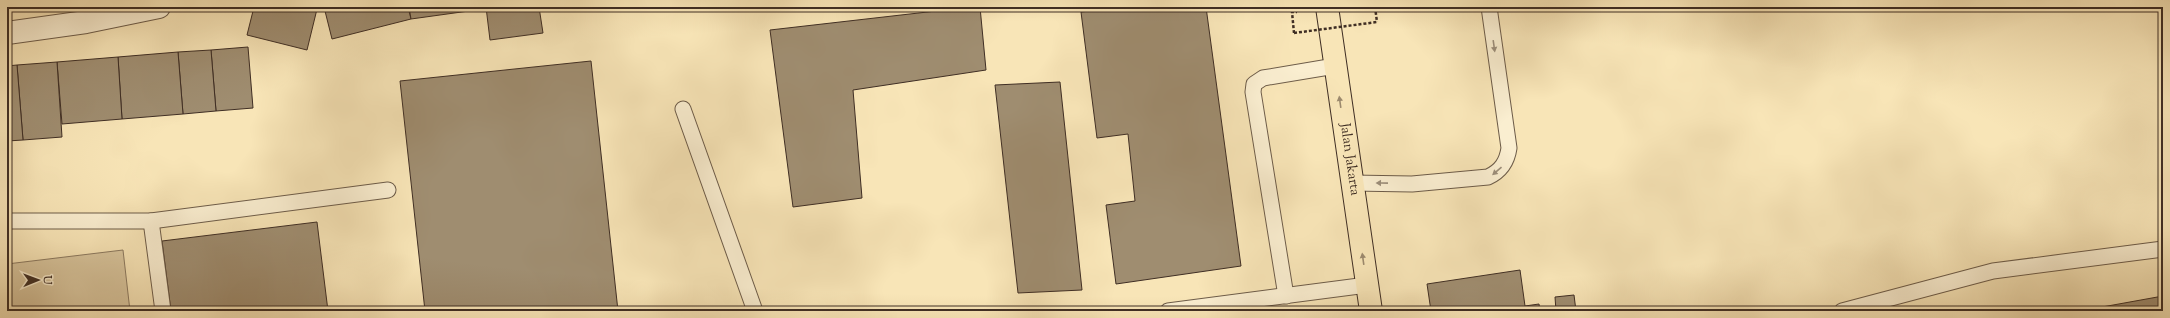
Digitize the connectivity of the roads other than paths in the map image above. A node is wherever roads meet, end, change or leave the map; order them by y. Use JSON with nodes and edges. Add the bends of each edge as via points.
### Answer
{"nodes":[{"id":1,"x":159,"y":7,"type":"edge"},
{"id":2,"x":1327,"y":7,"type":"edge"},
{"id":3,"x":1489,"y":7,"type":"edge"},
{"id":4,"x":7,"y":33,"type":"edge"},
{"id":5,"x":1335,"y":66,"type":"junction"},
{"id":6,"x":683,"y":109,"type":"dead end"},
{"id":7,"x":1352,"y":183,"type":"junction"},
{"id":8,"x":388,"y":190,"type":"dead end"},
{"id":9,"x":151,"y":221,"type":"junction"},
{"id":10,"x":7,"y":222,"type":"edge"},
{"id":11,"x":2163,"y":249,"type":"edge"},
{"id":12,"x":1367,"y":285,"type":"junction"},
{"id":13,"x":1286,"y":296,"type":"junction"},
{"id":14,"x":1876,"y":307,"type":"edge"},
{"id":15,"x":163,"y":311,"type":"edge"},
{"id":16,"x":755,"y":311,"type":"edge"},
{"id":17,"x":1168,"y":311,"type":"edge"},
{"id":18,"x":1371,"y":311,"type":"edge"},
{"id":19,"x":1842,"y":311,"type":"edge"}],
"edges":[{"from":1,"to":4,"type":"street","via":[[86,22]]},
{"from":2,"to":5,"type":"main road","name":"Jalan Jakarta"},
{"from":3,"to":7,"type":"lane","one_way":true,"via":[[1509,148],[1508,157],[1497,173],[1488,177],[1412,184]]},
{"from":7,"to":5,"type":"main road","name":"Jalan Jakarta","one_way":true},
{"from":5,"to":13,"type":"lane","via":[[1262,78],[1254,84],[1253,92]]},
{"from":6,"to":16,"type":"lane"},
{"from":12,"to":7,"type":"main road","name":"Jalan Jakarta","one_way":true},
{"from":8,"to":9,"type":"lane"},
{"from":9,"to":10,"type":"lane"},
{"from":9,"to":15,"type":"lane"},
{"from":11,"to":14,"type":"lane","via":[[1993,271]]},
{"from":12,"to":13,"type":"lane"},
{"from":12,"to":18,"type":"main road","name":"Jalan Jakarta"},
{"from":13,"to":17,"type":"lane"},
{"from":14,"to":19,"type":"lane"}]}
